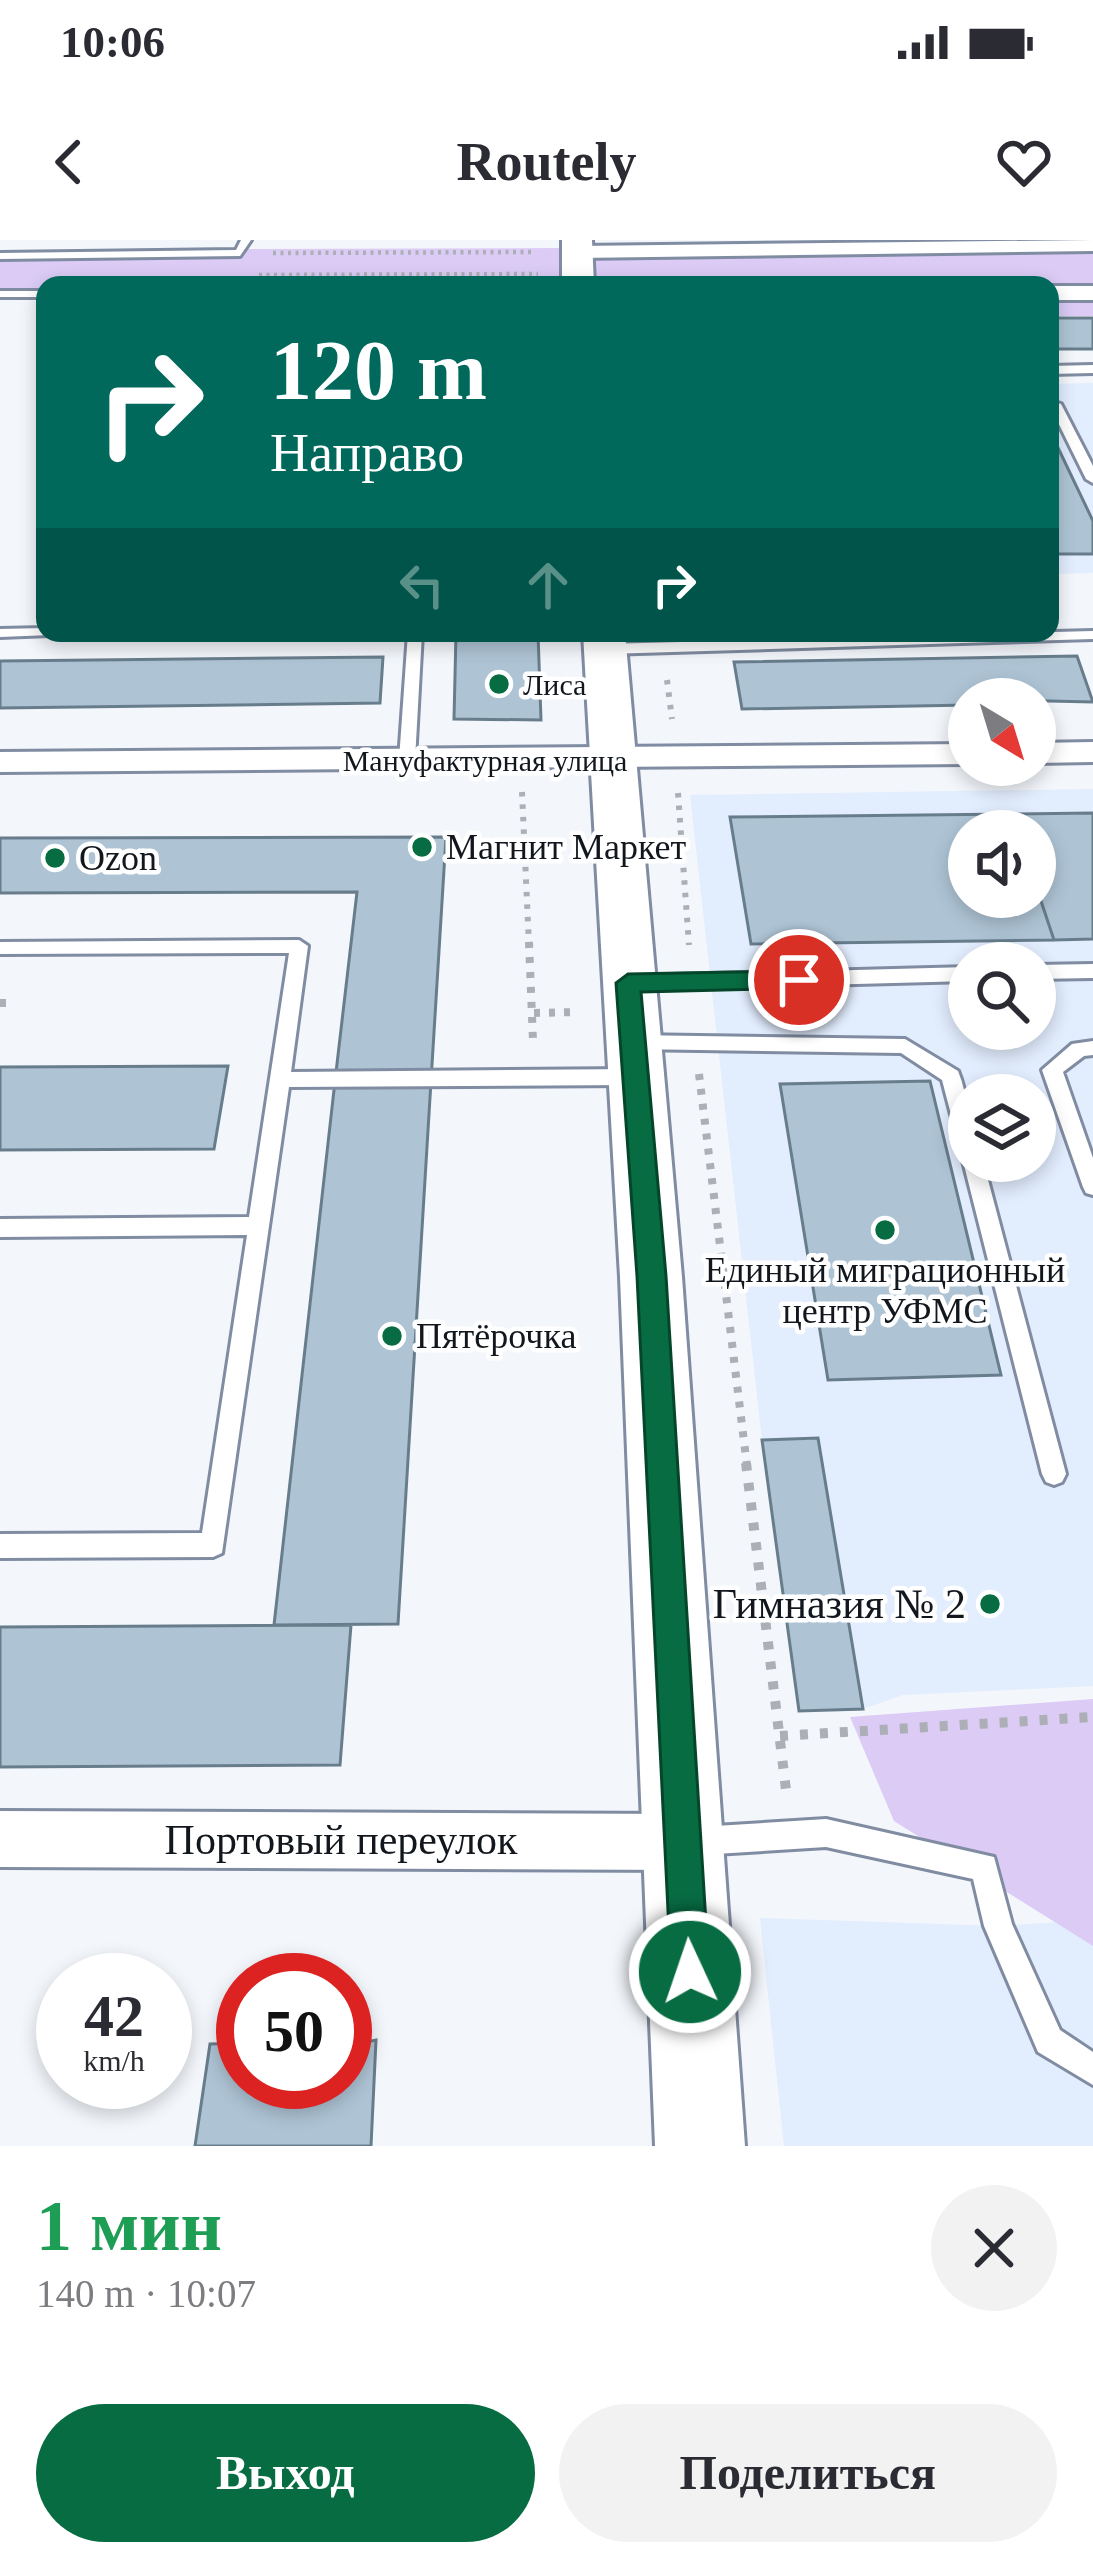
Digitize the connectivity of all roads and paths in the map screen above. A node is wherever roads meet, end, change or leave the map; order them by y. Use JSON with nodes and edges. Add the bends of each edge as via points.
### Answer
{"nodes":[{"id":1,"x":246,"y":240,"type":"edge"},
{"id":2,"x":964,"y":243,"type":"edge"},
{"id":3,"x":1093,"y":245,"type":"edge"},
{"id":4,"x":577,"y":246,"type":"edge"},
{"id":5,"x":240,"y":254,"type":"junction"},
{"id":6,"x":0,"y":256,"type":"edge"},
{"id":7,"x":544,"y":274,"type":"dead end"},
{"id":8,"x":260,"y":275,"type":"dead end"},
{"id":9,"x":578,"y":276,"type":"edge"},
{"id":10,"x":1093,"y":292,"type":"edge"},
{"id":11,"x":1059,"y":293,"type":"edge"},
{"id":12,"x":0,"y":294,"type":"edge"},
{"id":13,"x":36,"y":294,"type":"edge"},
{"id":14,"x":1093,"y":369,"type":"edge"},
{"id":15,"x":1059,"y":370,"type":"edge"},
{"id":16,"x":1059,"y":412,"type":"edge"},
{"id":17,"x":1093,"y":478,"type":"edge"},
{"id":18,"x":36,"y":632,"type":"edge"},
{"id":19,"x":0,"y":633,"type":"edge"},
{"id":20,"x":1059,"y":635,"type":"edge"},
{"id":21,"x":1093,"y":635,"type":"edge"},
{"id":22,"x":415,"y":642,"type":"edge"},
{"id":23,"x":605,"y":642,"type":"edge"},
{"id":24,"x":1093,"y":752,"type":"edge"},
{"id":25,"x":1056,"y":753,"type":"edge"},
{"id":26,"x":948,"y":754,"type":"edge"},
{"id":27,"x":614,"y":759,"type":"junction"},
{"id":28,"x":407,"y":760,"type":"junction"},
{"id":29,"x":520,"y":761,"type":"junction"},
{"id":30,"x":0,"y":762,"type":"edge"},
{"id":31,"x":0,"y":948,"type":"edge"},
{"id":32,"x":1093,"y":971,"type":"edge"},
{"id":33,"x":1056,"y":972,"type":"edge"},
{"id":34,"x":948,"y":975,"type":"edge"},
{"id":35,"x":628,"y":983,"type":"junction"},
{"id":36,"x":699,"y":1043,"type":"junction"},
{"id":37,"x":1093,"y":1048,"type":"edge"},
{"id":38,"x":633,"y":1060,"type":"junction"},
{"id":39,"x":948,"y":1074,"type":"edge"},
{"id":40,"x":533,"y":1078,"type":"junction"},
{"id":41,"x":280,"y":1080,"type":"junction"},
{"id":42,"x":978,"y":1182,"type":"edge"},
{"id":43,"x":1093,"y":1186,"type":"edge"},
{"id":44,"x":259,"y":1226,"type":"junction"},
{"id":45,"x":0,"y":1228,"type":"edge"},
{"id":46,"x":1054,"y":1474,"type":"dead end"},
{"id":47,"x":0,"y":1546,"type":"edge"},
{"id":48,"x":1093,"y":1718,"type":"edge"},
{"id":49,"x":780,"y":1736,"type":"junction"},
{"id":50,"x":792,"y":1835,"type":"junction"},
{"id":51,"x":0,"y":1839,"type":"edge"},
{"id":52,"x":683,"y":1842,"type":"junction"},
{"id":53,"x":1093,"y":2069,"type":"edge"},
{"id":54,"x":700,"y":2146,"type":"edge"}],
"edges":[{"from":1,"to":5,"type":"lane"},
{"from":2,"to":3,"type":"street"},
{"from":2,"to":4,"type":"street"},
{"from":4,"to":5,"type":"path"},
{"from":4,"to":9,"type":"main road"},
{"from":5,"to":6,"type":"lane"},
{"from":7,"to":8,"type":"path"},
{"from":10,"to":11,"type":"street"},
{"from":12,"to":13,"type":"lane"},
{"from":14,"to":15,"type":"lane"},
{"from":16,"to":17,"type":"lane"},
{"from":18,"to":19,"type":"lane"},
{"from":20,"to":21,"type":"lane"},
{"from":22,"to":28,"type":"lane"},
{"from":23,"to":27,"type":"main road"},
{"from":24,"to":25,"type":"street"},
{"from":26,"to":27,"type":"street","name":"Мануфактурная улица"},
{"from":27,"to":29,"type":"street","name":"Мануфактурная улица"},
{"from":27,"to":35,"type":"main road"},
{"from":28,"to":29,"type":"street","name":"Мануфактурная улица"},
{"from":28,"to":30,"type":"street","name":"Мануфактурная улица"},
{"from":29,"to":40,"type":"path"},
{"from":31,"to":41,"type":"lane","via":[[299,946]]},
{"from":32,"to":33,"type":"lane"},
{"from":34,"to":35,"type":"lane"},
{"from":35,"to":38,"type":"main road"},
{"from":36,"to":38,"type":"lane"},
{"from":36,"to":39,"type":"lane","via":[[905,1046]]},
{"from":36,"to":49,"type":"path"},
{"from":37,"to":43,"type":"lane","via":[[1052,1070]]},
{"from":38,"to":40,"type":"lane"},
{"from":38,"to":52,"type":"main road"},
{"from":40,"to":41,"type":"lane"},
{"from":41,"to":44,"type":"lane"},
{"from":42,"to":46,"type":"lane"},
{"from":44,"to":45,"type":"lane"},
{"from":44,"to":47,"type":"lane","via":[[213,1546]]},
{"from":48,"to":49,"type":"path"},
{"from":49,"to":50,"type":"path"},
{"from":50,"to":52,"type":"lane"},
{"from":50,"to":53,"type":"lane","via":[[826,1833],[984,1867],[998,1926],[1048,2041]]},
{"from":51,"to":52,"type":"street","name":"Портовый переулок"},
{"from":52,"to":54,"type":"main road"}]}
